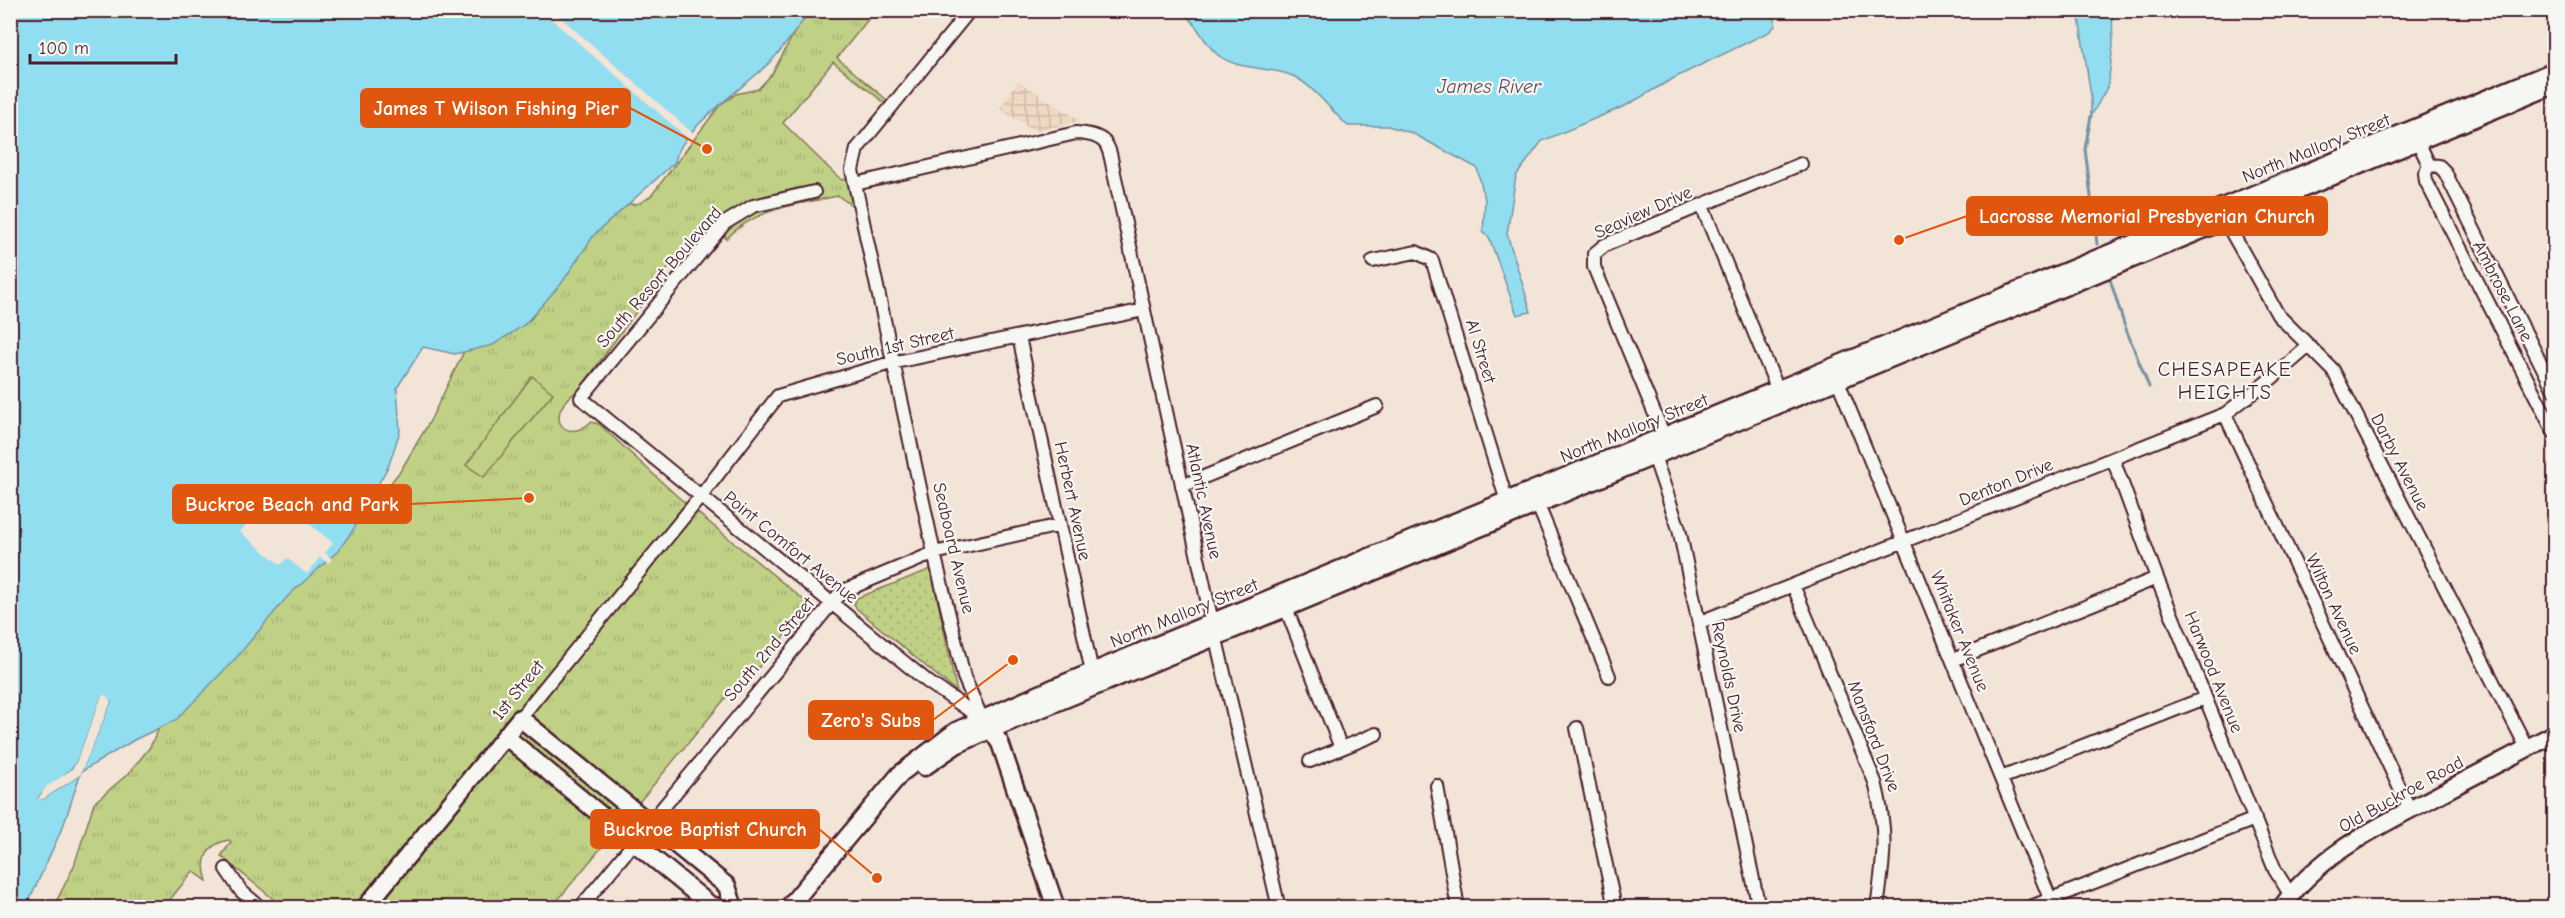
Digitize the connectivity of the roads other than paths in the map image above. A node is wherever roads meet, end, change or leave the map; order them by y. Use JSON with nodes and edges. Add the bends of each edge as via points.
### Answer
{"nodes":[{"id":1,"x":970,"y":10,"type":"edge"},
{"id":2,"x":2554,"y":71,"type":"edge"},
{"id":3,"x":2554,"y":85,"type":"edge"},
{"id":4,"x":2415,"y":135,"type":"junction"},
{"id":5,"x":1801,"y":164,"type":"dead end"},
{"id":6,"x":2429,"y":165,"type":"junction"},
{"id":7,"x":855,"y":184,"type":"junction"},
{"id":8,"x":814,"y":192,"type":"dead end"},
{"id":9,"x":1702,"y":206,"type":"junction"},
{"id":10,"x":2222,"y":215,"type":"junction"},
{"id":11,"x":1372,"y":261,"type":"dead end"},
{"id":12,"x":1144,"y":310,"type":"junction"},
{"id":13,"x":1019,"y":337,"type":"junction"},
{"id":14,"x":2309,"y":346,"type":"junction"},
{"id":15,"x":891,"y":363,"type":"junction"},
{"id":16,"x":1835,"y":374,"type":"junction"},
{"id":17,"x":1778,"y":390,"type":"junction"},
{"id":18,"x":2554,"y":390,"type":"edge"},
{"id":19,"x":581,"y":398,"type":"joint"},
{"id":20,"x":1377,"y":406,"type":"dead end"},
{"id":21,"x":2224,"y":414,"type":"junction"},
{"id":22,"x":2554,"y":432,"type":"edge"},
{"id":23,"x":1663,"y":447,"type":"junction"},
{"id":24,"x":2113,"y":459,"type":"junction"},
{"id":25,"x":1182,"y":486,"type":"junction"},
{"id":26,"x":701,"y":496,"type":"junction"},
{"id":27,"x":1537,"y":503,"type":"junction"},
{"id":28,"x":1509,"y":507,"type":"junction"},
{"id":29,"x":1060,"y":525,"type":"junction"},
{"id":30,"x":1904,"y":541,"type":"junction"},
{"id":31,"x":934,"y":553,"type":"junction"},
{"id":32,"x":2157,"y":578,"type":"junction"},
{"id":33,"x":1793,"y":585,"type":"junction"},
{"id":34,"x":831,"y":602,"type":"junction"},
{"id":35,"x":1286,"y":608,"type":"junction"},
{"id":36,"x":1700,"y":621,"type":"junction"},
{"id":37,"x":1214,"y":629,"type":"junction"},
{"id":38,"x":1953,"y":660,"type":"junction"},
{"id":39,"x":1092,"y":672,"type":"junction"},
{"id":40,"x":1609,"y":676,"type":"dead end"},
{"id":41,"x":2205,"y":698,"type":"junction"},
{"id":42,"x":520,"y":718,"type":"junction"},
{"id":43,"x":987,"y":724,"type":"junction"},
{"id":44,"x":1577,"y":728,"type":"dead end"},
{"id":45,"x":1376,"y":734,"type":"dead end"},
{"id":46,"x":2554,"y":734,"type":"edge"},
{"id":47,"x":505,"y":736,"type":"junction"},
{"id":48,"x":1341,"y":748,"type":"junction"},
{"id":49,"x":2527,"y":748,"type":"junction"},
{"id":50,"x":1310,"y":761,"type":"dead end"},
{"id":51,"x":2001,"y":778,"type":"junction"},
{"id":52,"x":1437,"y":786,"type":"dead end"},
{"id":53,"x":2410,"y":810,"type":"junction"},
{"id":54,"x":2255,"y":819,"type":"junction"},
{"id":55,"x":649,"y":823,"type":"junction"},
{"id":56,"x":633,"y":842,"type":"junction"},
{"id":57,"x":226,"y":868,"type":"dead end"},
{"id":58,"x":2285,"y":901,"type":"edge"},
{"id":59,"x":2052,"y":904,"type":"edge"},
{"id":60,"x":261,"y":908,"type":"edge"},
{"id":61,"x":365,"y":908,"type":"edge"},
{"id":62,"x":580,"y":908,"type":"edge"},
{"id":63,"x":721,"y":908,"type":"edge"},
{"id":64,"x":734,"y":908,"type":"edge"},
{"id":65,"x":788,"y":908,"type":"edge"},
{"id":66,"x":801,"y":908,"type":"edge"},
{"id":67,"x":1056,"y":908,"type":"edge"},
{"id":68,"x":1279,"y":908,"type":"edge"},
{"id":69,"x":1458,"y":908,"type":"edge"},
{"id":70,"x":1615,"y":908,"type":"edge"},
{"id":71,"x":1759,"y":908,"type":"edge"},
{"id":72,"x":1877,"y":908,"type":"edge"},
{"id":73,"x":2028,"y":908,"type":"edge"}],
"edges":[{"from":1,"to":7,"type":"street","name":"Seaboard Avenue","via":[[857,149],[852,164]]},
{"from":2,"to":4,"type":"main road","name":"North Mallory Street"},
{"from":3,"to":4,"type":"main road","name":"North Mallory Street"},
{"from":4,"to":6,"type":"street","name":"Ambrose Lane"},
{"from":4,"to":10,"type":"main road","name":"North Mallory Street"},
{"from":5,"to":9,"type":"street","name":"Seaview Drive"},
{"from":6,"to":18,"type":"street","name":"Ambrose Lane","via":[[2439,166],[2445,172]]},
{"from":6,"to":22,"type":"street","name":"Ambrose Lane","via":[[2426,181]]},
{"from":7,"to":12,"type":"street","name":"Atlantic Avenue","via":[[1076,133],[1102,137]]},
{"from":7,"to":15,"type":"street","name":"Seaboard Avenue"},
{"from":8,"to":19,"type":"street","name":"South Resort Boulevard","via":[[753,206],[725,223]]},
{"from":9,"to":17,"type":"street"},
{"from":9,"to":23,"type":"street","name":"Seaview Drive","via":[[1605,245],[1593,260]]},
{"from":10,"to":14,"type":"street","name":"Darby Avenue","via":[[2278,315]]},
{"from":10,"to":16,"type":"main road","name":"North Mallory Street"},
{"from":11,"to":28,"type":"street","name":"Al Street","via":[[1416,252],[1432,260]]},
{"from":12,"to":13,"type":"street","name":"South 1st Street"},
{"from":12,"to":25,"type":"street","name":"Atlantic Avenue"},
{"from":13,"to":15,"type":"street","name":"South 1st Street"},
{"from":13,"to":29,"type":"street","name":"Herbert Avenue"},
{"from":14,"to":21,"type":"street","name":"Denton Drive"},
{"from":14,"to":49,"type":"street","name":"Darby Avenue","via":[[2333,370]]},
{"from":15,"to":26,"type":"street","name":"South 1st Street","via":[[778,396]]},
{"from":15,"to":31,"type":"street","name":"Seaboard Avenue"},
{"from":16,"to":17,"type":"main road","name":"North Mallory Street"},
{"from":16,"to":23,"type":"main road","name":"North Mallory Street"},
{"from":16,"to":30,"type":"street","name":"Whitaker Avenue"},
{"from":17,"to":23,"type":"main road","name":"North Mallory Street"},
{"from":19,"to":26,"type":"street","name":"Point Comfort Avenue"},
{"from":20,"to":25,"type":"street"},
{"from":21,"to":24,"type":"street","name":"Denton Drive"},
{"from":21,"to":53,"type":"street","name":"Wilton Avenue"},
{"from":23,"to":27,"type":"main road","name":"North Mallory Street"},
{"from":23,"to":28,"type":"main road","name":"North Mallory Street"},
{"from":23,"to":36,"type":"street","name":"Reynolds Drive"},
{"from":24,"to":30,"type":"street","name":"Denton Drive"},
{"from":24,"to":32,"type":"street","name":"Harwood Avenue"},
{"from":25,"to":37,"type":"street","name":"Atlantic Avenue"},
{"from":26,"to":34,"type":"street","name":"Point Comfort Avenue"},
{"from":26,"to":42,"type":"street","name":"1st Street"},
{"from":27,"to":28,"type":"main road","name":"North Mallory Street"},
{"from":27,"to":40,"type":"street"},
{"from":28,"to":35,"type":"main road","name":"North Mallory Street"},
{"from":28,"to":37,"type":"main road","name":"North Mallory Street"},
{"from":29,"to":31,"type":"street","name":"South 2nd Street"},
{"from":29,"to":39,"type":"street","name":"Herbert Avenue"},
{"from":30,"to":33,"type":"street","name":"Denton Drive"},
{"from":30,"to":38,"type":"street","name":"Whitaker Avenue"},
{"from":31,"to":34,"type":"street","name":"South 2nd Street","via":[[841,592]]},
{"from":31,"to":43,"type":"street","name":"Seaboard Avenue","via":[[964,677]]},
{"from":32,"to":38,"type":"street"},
{"from":32,"to":41,"type":"street","name":"Harwood Avenue"},
{"from":33,"to":36,"type":"street","name":"Denton Drive"},
{"from":33,"to":72,"type":"street","name":"Mansford Drive","via":[[1875,782],[1883,812],[1886,845]]},
{"from":34,"to":43,"type":"street","name":"Point Comfort Avenue","via":[[952,701]]},
{"from":34,"to":55,"type":"street","name":"South 2nd Street"},
{"from":35,"to":37,"type":"main road","name":"North Mallory Street"},
{"from":35,"to":48,"type":"street"},
{"from":36,"to":71,"type":"street","name":"Reynolds Drive"},
{"from":37,"to":39,"type":"main road","name":"North Mallory Street"},
{"from":37,"to":43,"type":"main road","name":"North Mallory Street"},
{"from":37,"to":68,"type":"street","name":"Atlantic Avenue"},
{"from":38,"to":51,"type":"street","name":"Whitaker Avenue"},
{"from":39,"to":43,"type":"main road","name":"North Mallory Street"},
{"from":41,"to":51,"type":"street"},
{"from":41,"to":54,"type":"street","name":"Harwood Avenue"},
{"from":42,"to":47,"type":"main road","name":"1st Street"},
{"from":42,"to":55,"type":"main road"},
{"from":43,"to":65,"type":"main road","name":"North Mallory Street","via":[[939,741],[900,774]]},
{"from":43,"to":66,"type":"main road","name":"North Mallory Street","via":[[941,754],[899,789]]},
{"from":43,"to":67,"type":"main road","name":"Seaboard Avenue","via":[[1000,743]]},
{"from":44,"to":70,"type":"street"},
{"from":45,"to":48,"type":"street"},
{"from":46,"to":49,"type":"main road","name":"Old Buckroe Road"},
{"from":47,"to":56,"type":"main road"},
{"from":47,"to":61,"type":"main road","name":"1st Street"},
{"from":48,"to":50,"type":"street"},
{"from":49,"to":53,"type":"main road","name":"Old Buckroe Road"},
{"from":51,"to":59,"type":"street","name":"Whitaker Avenue"},
{"from":52,"to":69,"type":"street"},
{"from":53,"to":58,"type":"main road","name":"Old Buckroe Road","via":[[2334,853]]},
{"from":54,"to":58,"type":"street","name":"Harwood Avenue"},
{"from":54,"to":59,"type":"street"},
{"from":55,"to":56,"type":"street","name":"South 2nd Street"},
{"from":55,"to":64,"type":"main road","via":[[727,886]]},
{"from":56,"to":62,"type":"street","name":"South 2nd Street"},
{"from":56,"to":63,"type":"main road","via":[[710,905]]},
{"from":57,"to":60,"type":"street","via":[[241,891]]},
{"from":59,"to":73,"type":"street"}]}
